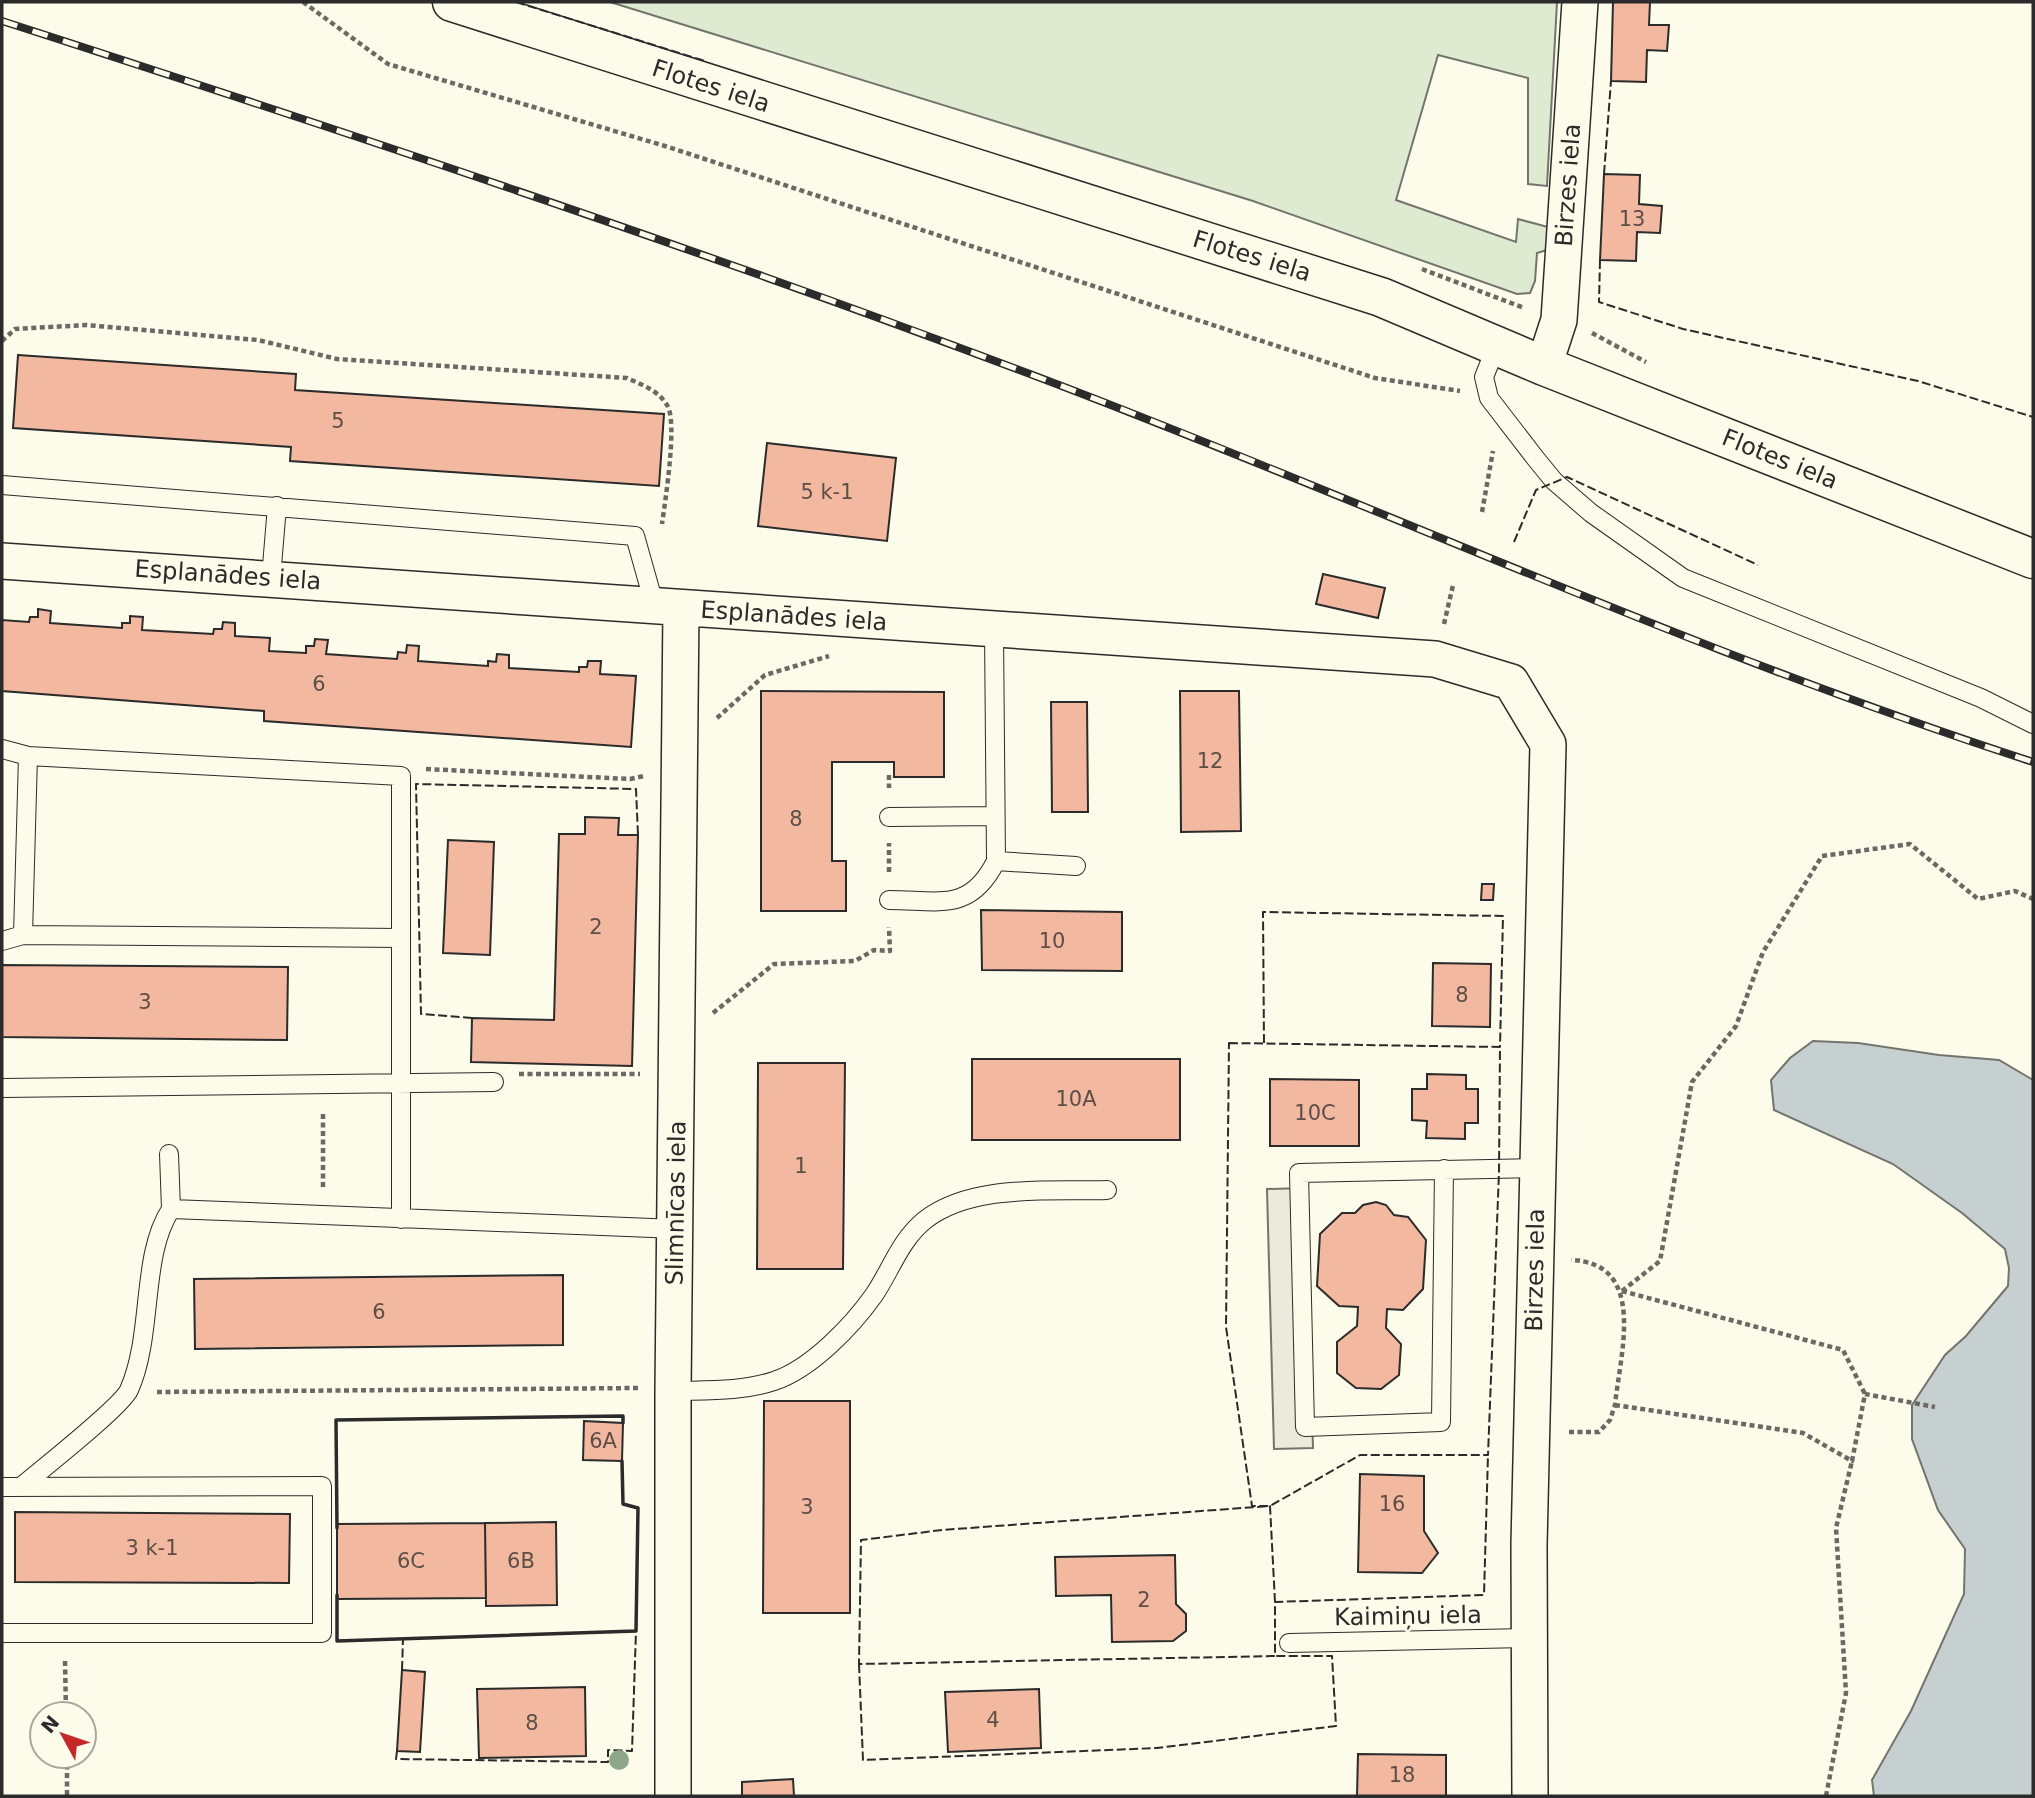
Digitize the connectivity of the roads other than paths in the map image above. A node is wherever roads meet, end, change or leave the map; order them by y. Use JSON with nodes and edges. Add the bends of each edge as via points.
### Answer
{"nodes":[{"id":1,"x":452,"y":2,"type":"edge"},
{"id":2,"x":1580,"y":2,"type":"edge"},
{"id":3,"x":1496,"y":347,"type":"junction"},
{"id":4,"x":1544,"y":366,"type":"junction"},
{"id":5,"x":2,"y":485,"type":"edge"},
{"id":6,"x":276,"y":506,"type":"junction"},
{"id":7,"x":2033,"y":559,"type":"edge"},
{"id":8,"x":2,"y":561,"type":"edge"},
{"id":9,"x":271,"y":578,"type":"junction"},
{"id":10,"x":668,"y":608,"type":"junction"},
{"id":11,"x":994,"y":630,"type":"junction"},
{"id":12,"x":2033,"y":724,"type":"edge"},
{"id":13,"x":1548,"y":744,"type":"joint"},
{"id":14,"x":2,"y":749,"type":"edge"},
{"id":15,"x":28,"y":756,"type":"junction"},
{"id":16,"x":994,"y":816,"type":"junction"},
{"id":17,"x":889,"y":817,"type":"dead end"},
{"id":18,"x":996,"y":861,"type":"junction"},
{"id":19,"x":1076,"y":866,"type":"dead end"},
{"id":20,"x":889,"y":900,"type":"dead end"},
{"id":21,"x":23,"y":935,"type":"junction"},
{"id":22,"x":401,"y":938,"type":"junction"},
{"id":23,"x":2,"y":941,"type":"edge"},
{"id":24,"x":494,"y":1082,"type":"road end"},
{"id":25,"x":403,"y":1084,"type":"junction"},
{"id":26,"x":2,"y":1088,"type":"edge"},
{"id":27,"x":169,"y":1154,"type":"dead end"},
{"id":28,"x":1537,"y":1168,"type":"junction"},
{"id":29,"x":1444,"y":1169,"type":"junction"},
{"id":30,"x":1107,"y":1190,"type":"dead end"},
{"id":31,"x":171,"y":1209,"type":"junction"},
{"id":32,"x":401,"y":1219,"type":"junction"},
{"id":33,"x":677,"y":1229,"type":"junction"},
{"id":34,"x":673,"y":1391,"type":"junction"},
{"id":35,"x":22,"y":1486,"type":"junction"},
{"id":36,"x":2,"y":1487,"type":"edge"},
{"id":37,"x":2,"y":1633,"type":"edge"},
{"id":38,"x":1529,"y":1638,"type":"junction"},
{"id":39,"x":1289,"y":1643,"type":"dead end"},
{"id":40,"x":673,"y":1796,"type":"edge"},
{"id":41,"x":1530,"y":1796,"type":"edge"}],
"edges":[{"from":1,"to":3,"type":"street","name":"Flotes iela","via":[[1381,297]]},
{"from":2,"to":4,"type":"street","name":"Birzes iela","via":[[1559,320]]},
{"from":3,"to":4,"type":"street","name":"Flotes iela"},
{"from":3,"to":12,"type":"lane","via":[[1484,377],[1489,398],[1554,481],[1683,578],[1981,698]]},
{"from":4,"to":7,"type":"street","name":"Flotes iela"},
{"from":5,"to":6,"type":"lane"},
{"from":6,"to":9,"type":"lane"},
{"from":6,"to":10,"type":"lane","via":[[635,536]]},
{"from":8,"to":9,"type":"street","name":"Esplanādes iela"},
{"from":9,"to":10,"type":"street","name":"Esplanādes iela"},
{"from":10,"to":11,"type":"street","name":"Esplanādes iela"},
{"from":10,"to":33,"type":"street","name":"Slimnīcas iela","via":[[681,741]]},
{"from":11,"to":13,"type":"street","name":"Esplanādes iela","via":[[1435,659],[1511,682]]},
{"from":11,"to":16,"type":"lane"},
{"from":13,"to":28,"type":"street","name":"Birzes iela"},
{"from":14,"to":15,"type":"lane"},
{"from":15,"to":21,"type":"lane"},
{"from":15,"to":22,"type":"lane","via":[[401,776]]},
{"from":16,"to":17,"type":"lane"},
{"from":16,"to":18,"type":"lane"},
{"from":18,"to":19,"type":"lane"},
{"from":18,"to":20,"type":"lane","via":[[985,883],[963,900]]},
{"from":21,"to":22,"type":"lane"},
{"from":21,"to":23,"type":"lane"},
{"from":22,"to":25,"type":"lane"},
{"from":24,"to":25,"type":"lane"},
{"from":25,"to":26,"type":"lane"},
{"from":25,"to":32,"type":"lane"},
{"from":27,"to":31,"type":"lane"},
{"from":28,"to":29,"type":"lane","via":[[1499,1172]]},
{"from":28,"to":38,"type":"street","name":"Birzes iela"},
{"from":29,"to":29,"type":"lane","via":[[1299,1173],[1305,1427],[1441,1422]]},
{"from":30,"to":34,"type":"lane","via":[[1019,1192],[967,1200],[926,1220],[899,1249],[854,1320],[818,1355],[776,1381],[737,1389]]},
{"from":31,"to":32,"type":"lane"},
{"from":31,"to":35,"type":"lane","via":[[159,1227],[142,1348],[128,1392]]},
{"from":32,"to":33,"type":"lane"},
{"from":33,"to":34,"type":"street","name":"Slimnīcas iela"},
{"from":34,"to":40,"type":"street","name":"Slimnīcas iela"},
{"from":35,"to":36,"type":"lane"},
{"from":35,"to":37,"type":"lane","via":[[322,1486],[322,1633]]},
{"from":38,"to":39,"type":"lane","name":"Kaimiņu iela"},
{"from":38,"to":41,"type":"street","name":"Birzes iela"}]}
